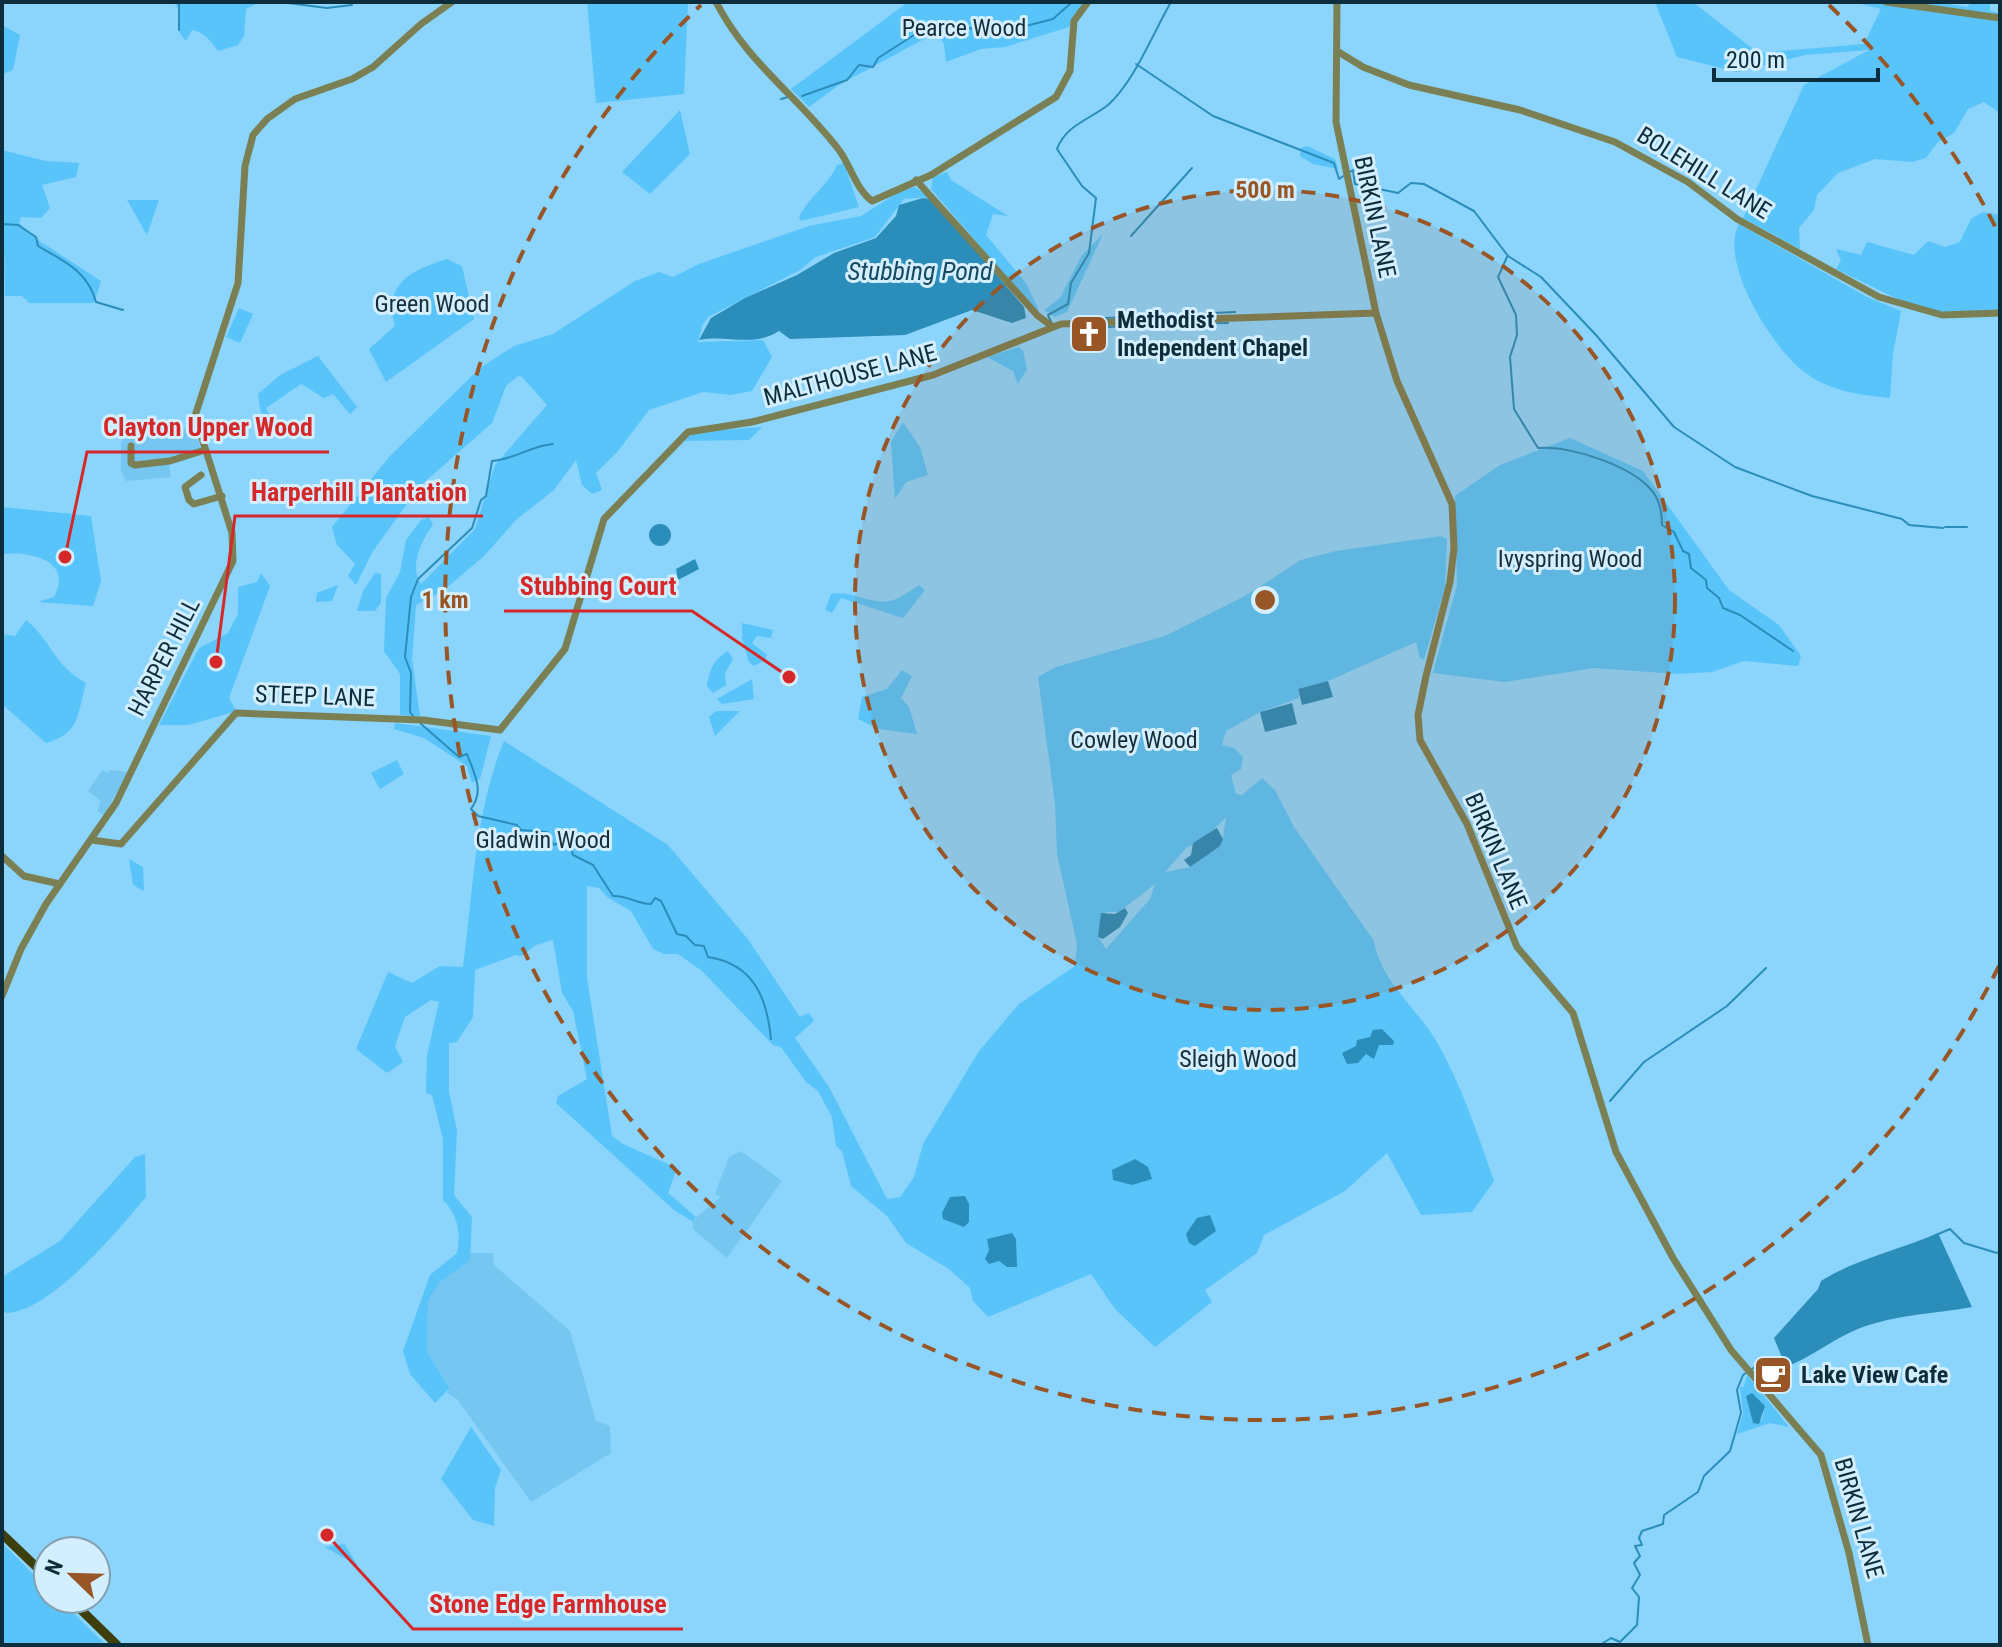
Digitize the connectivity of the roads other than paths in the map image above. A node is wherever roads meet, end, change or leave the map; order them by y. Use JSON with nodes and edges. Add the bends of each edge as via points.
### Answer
{"nodes":[{"id":1,"x":452,"y":2,"type":"edge"},
{"id":2,"x":716,"y":2,"type":"edge"},
{"id":3,"x":1088,"y":2,"type":"edge"},
{"id":4,"x":1337,"y":2,"type":"edge"},
{"id":5,"x":1886,"y":2,"type":"edge"},
{"id":6,"x":2000,"y":18,"type":"edge"},
{"id":7,"x":1337,"y":51,"type":"junction"},
{"id":8,"x":931,"y":175,"type":"junction"},
{"id":9,"x":916,"y":180,"type":"junction"},
{"id":10,"x":927,"y":189,"type":"junction"},
{"id":11,"x":1376,"y":313,"type":"junction"},
{"id":12,"x":2000,"y":313,"type":"edge"},
{"id":13,"x":1038,"y":316,"type":"junction"},
{"id":14,"x":1052,"y":326,"type":"junction"},
{"id":15,"x":1034,"y":334,"type":"junction"},
{"id":16,"x":131,"y":446,"type":"dead end"},
{"id":17,"x":205,"y":450,"type":"junction"},
{"id":18,"x":201,"y":475,"type":"dead end"},
{"id":19,"x":222,"y":496,"type":"junction"},
{"id":20,"x":500,"y":730,"type":"joint"},
{"id":21,"x":92,"y":840,"type":"junction"},
{"id":22,"x":2,"y":856,"type":"edge"},
{"id":23,"x":60,"y":884,"type":"junction"},
{"id":24,"x":2,"y":996,"type":"edge"},
{"id":25,"x":2,"y":1534,"type":"edge"},
{"id":26,"x":32,"y":1563,"type":"edge"},
{"id":27,"x":86,"y":1615,"type":"edge"},
{"id":28,"x":117,"y":1645,"type":"edge"},
{"id":29,"x":1868,"y":1645,"type":"edge"}],
"edges":[{"from":1,"to":17,"type":"street","name":"HARPER HILL","via":[[373,67],[295,99],[253,135],[245,166],[238,283],[196,410]]},
{"from":2,"to":9,"type":"street","via":[[744,50],[792,94],[840,152],[863,194],[872,201]]},
{"from":3,"to":8,"type":"street","via":[[1074,21],[1070,71],[1056,97]]},
{"from":4,"to":7,"type":"street","name":"BIRKIN LANE"},
{"from":5,"to":6,"type":"street"},
{"from":7,"to":11,"type":"street","name":"BIRKIN LANE","via":[[1335,110],[1344,171]]},
{"from":7,"to":12,"type":"street","name":"BOLEHILL LANE","via":[[1398,81],[1520,110],[1615,142],[1688,182],[1737,219],[1879,297],[1942,315]]},
{"from":8,"to":9,"type":"street"},
{"from":8,"to":10,"type":"street"},
{"from":9,"to":10,"type":"street"},
{"from":10,"to":13,"type":"street"},
{"from":11,"to":14,"type":"street","name":"MALTHOUSE LANE"},
{"from":11,"to":29,"type":"street","name":"BIRKIN LANE","via":[[1397,381],[1452,504],[1450,582],[1418,715],[1420,740],[1467,824],[1517,947],[1573,1013],[1607,1129],[1704,1313],[1821,1455]]},
{"from":13,"to":14,"type":"street"},
{"from":13,"to":15,"type":"street"},
{"from":14,"to":15,"type":"street","name":"MALTHOUSE LANE"},
{"from":15,"to":20,"type":"street","name":"MALTHOUSE LANE","via":[[933,375],[752,422],[688,432],[604,519],[565,649]]},
{"from":16,"to":17,"type":"street","via":[[135,465]]},
{"from":17,"to":19,"type":"street","name":"HARPER HILL"},
{"from":18,"to":19,"type":"street","via":[[185,487],[189,500],[194,504]]},
{"from":19,"to":21,"type":"street","name":"HARPER HILL","via":[[233,561],[116,803]]},
{"from":20,"to":21,"type":"street","name":"STEEP LANE","via":[[409,719],[236,713],[121,844]]},
{"from":21,"to":23,"type":"street","name":"HARPER HILL"},
{"from":22,"to":23,"type":"street","via":[[24,876]]},
{"from":23,"to":24,"type":"street","name":"HARPER HILL","via":[[21,949]]},
{"from":25,"to":26,"type":"main road"},
{"from":27,"to":28,"type":"main road"}]}
